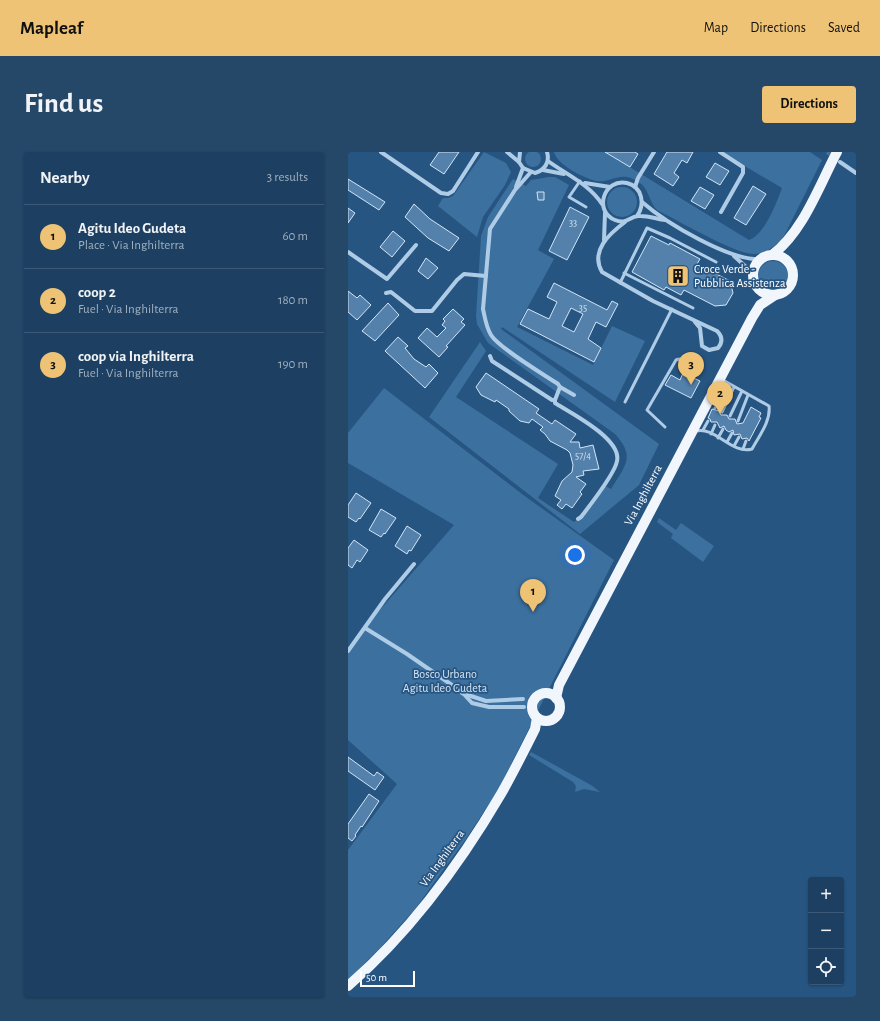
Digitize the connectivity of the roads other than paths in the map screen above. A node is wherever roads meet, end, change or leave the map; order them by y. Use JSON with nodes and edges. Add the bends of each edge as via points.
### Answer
{"nodes":[{"id":1,"x":381,"y":152,"type":"edge"},
{"id":2,"x":478,"y":152,"type":"edge"},
{"id":3,"x":507,"y":152,"type":"edge"},
{"id":4,"x":520,"y":152,"type":"edge"},
{"id":5,"x":547,"y":152,"type":"edge"},
{"id":6,"x":654,"y":152,"type":"edge"},
{"id":7,"x":720,"y":152,"type":"edge"},
{"id":8,"x":837,"y":152,"type":"edge"},
{"id":9,"x":548,"y":161,"type":"junction"},
{"id":10,"x":519,"y":162,"type":"junction"},
{"id":11,"x":840,"y":162,"type":"dead end"},
{"id":12,"x":523,"y":168,"type":"junction"},
{"id":13,"x":543,"y":170,"type":"junction"},
{"id":14,"x":531,"y":172,"type":"junction"},
{"id":15,"x":856,"y":173,"type":"edge"},
{"id":16,"x":567,"y":174,"type":"junction"},
{"id":17,"x":638,"y":178,"type":"junction"},
{"id":18,"x":581,"y":182,"type":"junction"},
{"id":19,"x":628,"y":183,"type":"junction"},
{"id":20,"x":610,"y":187,"type":"junction"},
{"id":21,"x":635,"y":187,"type":"junction"},
{"id":22,"x":515,"y":190,"type":"junction"},
{"id":23,"x":642,"y":202,"type":"junction"},
{"id":24,"x":603,"y":205,"type":"junction"},
{"id":25,"x":586,"y":207,"type":"dead end"},
{"id":26,"x":605,"y":212,"type":"junction"},
{"id":27,"x":721,"y":212,"type":"dead end"},
{"id":28,"x":637,"y":216,"type":"junction"},
{"id":29,"x":665,"y":220,"type":"junction"},
{"id":30,"x":625,"y":222,"type":"junction"},
{"id":31,"x":797,"y":228,"type":"junction"},
{"id":32,"x":604,"y":240,"type":"junction"},
{"id":33,"x":416,"y":245,"type":"dead end"},
{"id":34,"x":348,"y":252,"type":"edge"},
{"id":35,"x":732,"y":255,"type":"junction"},
{"id":36,"x":772,"y":255,"type":"junction"},
{"id":37,"x":762,"y":258,"type":"junction"},
{"id":38,"x":716,"y":262,"type":"dead end"},
{"id":39,"x":789,"y":263,"type":"junction"},
{"id":40,"x":624,"y":273,"type":"junction"},
{"id":41,"x":486,"y":276,"type":"junction"},
{"id":42,"x":755,"y":282,"type":"junction"},
{"id":43,"x":620,"y":283,"type":"junction"},
{"id":44,"x":386,"y":292,"type":"dead end"},
{"id":45,"x":774,"y":295,"type":"junction"},
{"id":46,"x":693,"y":308,"type":"dead end"},
{"id":47,"x":672,"y":309,"type":"junction"},
{"id":48,"x":752,"y":318,"type":"junction"},
{"id":49,"x":695,"y":322,"type":"junction"},
{"id":50,"x":490,"y":356,"type":"dead end"},
{"id":51,"x":697,"y":366,"type":"dead end"},
{"id":52,"x":719,"y":378,"type":"junction"},
{"id":53,"x":729,"y":384,"type":"junction"},
{"id":54,"x":560,"y":387,"type":"junction"},
{"id":55,"x":734,"y":387,"type":"junction"},
{"id":56,"x":742,"y":391,"type":"junction"},
{"id":57,"x":574,"y":395,"type":"dead end"},
{"id":58,"x":748,"y":395,"type":"junction"},
{"id":59,"x":555,"y":400,"type":"junction"},
{"id":60,"x":625,"y":402,"type":"dead end"},
{"id":61,"x":715,"y":408,"type":"dead end"},
{"id":62,"x":722,"y":412,"type":"dead end"},
{"id":63,"x":742,"y":413,"type":"junction"},
{"id":64,"x":730,"y":416,"type":"dead end"},
{"id":65,"x":747,"y":416,"type":"dead end"},
{"id":66,"x":708,"y":421,"type":"dead end"},
{"id":67,"x":738,"y":421,"type":"dead end"},
{"id":68,"x":715,"y":425,"type":"dead end"},
{"id":69,"x":665,"y":427,"type":"dead end"},
{"id":70,"x":723,"y":429,"type":"dead end"},
{"id":71,"x":703,"y":430,"type":"junction"},
{"id":72,"x":690,"y":432,"type":"junction"},
{"id":73,"x":732,"y":433,"type":"dead end"},
{"id":74,"x":711,"y":434,"type":"junction"},
{"id":75,"x":739,"y":437,"type":"dead end"},
{"id":76,"x":718,"y":438,"type":"junction"},
{"id":77,"x":746,"y":441,"type":"dead end"},
{"id":78,"x":727,"y":442,"type":"junction"},
{"id":79,"x":734,"y":446,"type":"junction"},
{"id":80,"x":743,"y":449,"type":"junction"},
{"id":81,"x":578,"y":519,"type":"dead end"},
{"id":82,"x":414,"y":564,"type":"dead end"},
{"id":83,"x":365,"y":628,"type":"junction"},
{"id":84,"x":348,"y":651,"type":"edge"},
{"id":85,"x":462,"y":692,"type":"junction"},
{"id":86,"x":552,"y":696,"type":"junction"},
{"id":87,"x":532,"y":711,"type":"junction"},
{"id":88,"x":348,"y":986,"type":"edge"}],
"edges":[{"from":1,"to":2,"type":"street","via":[[441,193],[448,194]]},
{"from":3,"to":10,"type":"street"},
{"from":4,"to":10,"type":"street"},
{"from":5,"to":9,"type":"street"},
{"from":6,"to":17,"type":"street"},
{"from":7,"to":27,"type":"street","via":[[743,167],[743,173]]},
{"from":8,"to":31,"type":"main road","name":"Via Inghilterra"},
{"from":9,"to":13,"type":"street"},
{"from":9,"to":16,"type":"street"},
{"from":10,"to":12,"type":"street"},
{"from":11,"to":15,"type":"street"},
{"from":12,"to":14,"type":"street"},
{"from":12,"to":22,"type":"street"},
{"from":13,"to":14,"type":"street"},
{"from":13,"to":16,"type":"street"},
{"from":14,"to":22,"type":"street"},
{"from":16,"to":18,"type":"street"},
{"from":17,"to":19,"type":"street"},
{"from":17,"to":21,"type":"street"},
{"from":18,"to":20,"type":"street"},
{"from":18,"to":24,"type":"street"},
{"from":18,"to":25,"type":"lane","via":[[569,197]]},
{"from":19,"to":20,"type":"street"},
{"from":19,"to":21,"type":"street"},
{"from":20,"to":24,"type":"street","via":[[604,195]]},
{"from":21,"to":23,"type":"street"},
{"from":22,"to":41,"type":"street","via":[[490,229]]},
{"from":23,"to":28,"type":"street"},
{"from":23,"to":29,"type":"street"},
{"from":24,"to":26,"type":"street"},
{"from":26,"to":30,"type":"street","via":[[614,220]]},
{"from":26,"to":32,"type":"street"},
{"from":28,"to":29,"type":"street"},
{"from":28,"to":30,"type":"street"},
{"from":29,"to":35,"type":"street"},
{"from":30,"to":32,"type":"street"},
{"from":31,"to":36,"type":"main road","name":"Via Inghilterra","via":[[786,245]]},
{"from":31,"to":39,"type":"main road","name":"Via Inghilterra"},
{"from":32,"to":43,"type":"street","via":[[598,254],[600,267],[608,276]]},
{"from":33,"to":34,"type":"street","via":[[387,279]]},
{"from":35,"to":37,"type":"street","via":[[750,259]]},
{"from":35,"to":42,"type":"street","via":[[745,266]]},
{"from":36,"to":37,"type":"main road","name":"Via Inghilterra"},
{"from":36,"to":39,"type":"main road"},
{"from":37,"to":42,"type":"main road","name":"Via Inghilterra","via":[[755,268]]},
{"from":38,"to":40,"type":"lane","via":[[647,228]]},
{"from":39,"to":45,"type":"main road","name":"Via Inghilterra","via":[[793,273],[792,284],[785,292]]},
{"from":40,"to":43,"type":"lane"},
{"from":40,"to":46,"type":"lane"},
{"from":41,"to":44,"type":"street","via":[[464,274],[432,312],[415,311],[391,292]]},
{"from":41,"to":54,"type":"street","via":[[483,309],[486,327],[491,335]]},
{"from":42,"to":45,"type":"main road","via":[[763,292]]},
{"from":42,"to":48,"type":"main road","name":"Via Inghilterra"},
{"from":43,"to":47,"type":"street"},
{"from":45,"to":48,"type":"main road","name":"Via Inghilterra","via":[[760,305]]},
{"from":47,"to":49,"type":"street"},
{"from":47,"to":60,"type":"lane"},
{"from":48,"to":52,"type":"main road","name":"Via Inghilterra"},
{"from":49,"to":49,"type":"street","via":[[700,328],[702,346],[709,350],[718,348],[722,342],[720,333]]},
{"from":50,"to":59,"type":"street","via":[[492,361],[549,399]]},
{"from":51,"to":69,"type":"lane","via":[[676,360],[648,410]]},
{"from":52,"to":53,"type":"lane"},
{"from":52,"to":72,"type":"main road","name":"Via Inghilterra"},
{"from":53,"to":55,"type":"lane"},
{"from":53,"to":61,"type":"lane"},
{"from":54,"to":57,"type":"street"},
{"from":54,"to":59,"type":"street"},
{"from":55,"to":56,"type":"lane"},
{"from":55,"to":62,"type":"lane"},
{"from":56,"to":58,"type":"lane"},
{"from":56,"to":64,"type":"lane"},
{"from":58,"to":63,"type":"lane"},
{"from":58,"to":80,"type":"lane","via":[[769,406],[770,413],[752,449]]},
{"from":59,"to":81,"type":"street","via":[[555,403],[599,432],[612,443],[617,452],[618,461],[612,472]]},
{"from":63,"to":65,"type":"lane"},
{"from":63,"to":67,"type":"lane"},
{"from":66,"to":71,"type":"lane"},
{"from":68,"to":74,"type":"lane"},
{"from":70,"to":76,"type":"lane"},
{"from":71,"to":72,"type":"lane"},
{"from":71,"to":74,"type":"lane"},
{"from":72,"to":86,"type":"main road","name":"Via Inghilterra"},
{"from":73,"to":78,"type":"lane"},
{"from":74,"to":76,"type":"lane"},
{"from":75,"to":79,"type":"lane"},
{"from":76,"to":78,"type":"lane"},
{"from":77,"to":80,"type":"lane"},
{"from":78,"to":79,"type":"lane"},
{"from":79,"to":80,"type":"lane"},
{"from":82,"to":83,"type":"street"},
{"from":83,"to":84,"type":"street"},
{"from":83,"to":85,"type":"street"},
{"from":85,"to":87,"type":"street","via":[[486,701]]},
{"from":85,"to":87,"type":"street","via":[[472,703],[480,706]]},
{"from":86,"to":87,"type":"main road","name":"Via Inghilterra","via":[[539,695],[532,702]]},
{"from":86,"to":87,"type":"main road","via":[[560,707],[557,716],[550,720]]},
{"from":87,"to":88,"type":"main road","name":"Via Inghilterra","via":[[535,729],[501,794],[448,876],[384,951]]}]}
